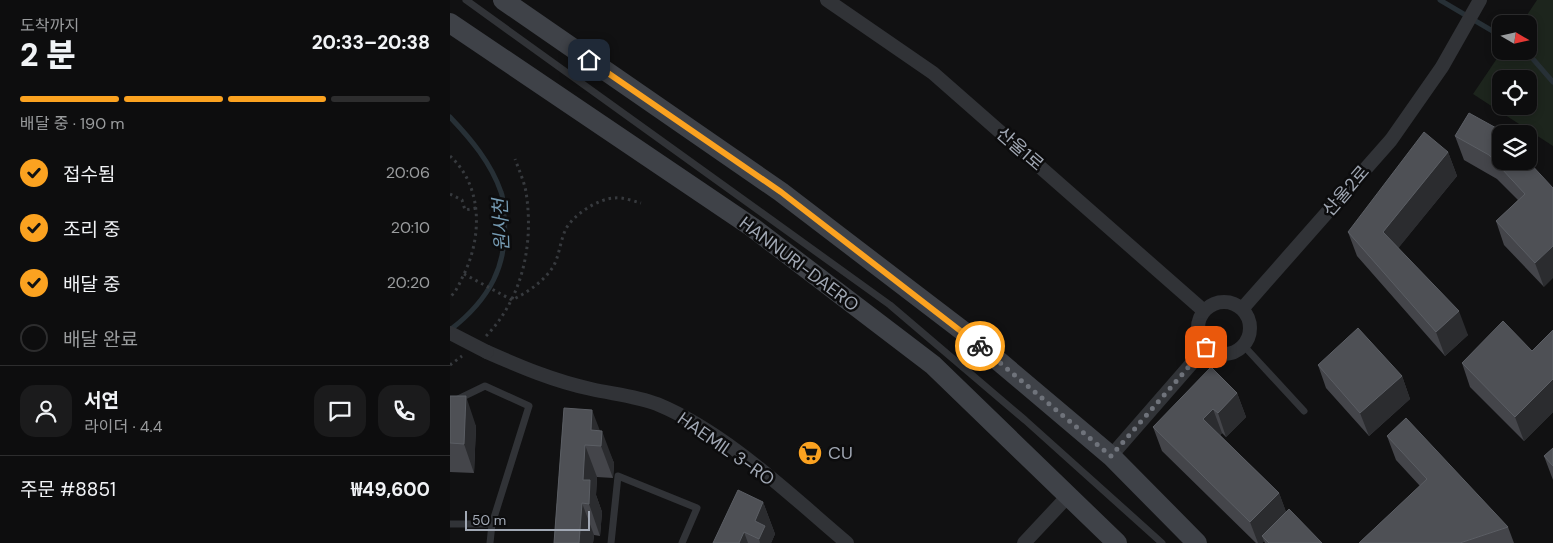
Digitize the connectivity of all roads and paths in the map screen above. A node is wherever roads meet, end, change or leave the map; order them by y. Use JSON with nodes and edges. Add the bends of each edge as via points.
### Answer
{"nodes":[{"id":1,"x":466,"y":0,"type":"edge"},
{"id":2,"x":503,"y":0,"type":"edge"},
{"id":3,"x":826,"y":0,"type":"edge"},
{"id":4,"x":1480,"y":0,"type":"edge"},
{"id":5,"x":450,"y":23,"type":"edge"},
{"id":6,"x":450,"y":156,"type":"edge"},
{"id":7,"x":515,"y":159,"type":"dead end"},
{"id":8,"x":450,"y":194,"type":"edge"},
{"id":9,"x":641,"y":203,"type":"dead end"},
{"id":10,"x":476,"y":208,"type":"junction"},
{"id":11,"x":464,"y":274,"type":"junction"},
{"id":12,"x":450,"y":297,"type":"edge"},
{"id":13,"x":512,"y":300,"type":"junction"},
{"id":14,"x":1242,"y":309,"type":"junction"},
{"id":15,"x":1204,"y":311,"type":"junction"},
{"id":16,"x":450,"y":333,"type":"edge"},
{"id":17,"x":484,"y":346,"type":"junction"},
{"id":18,"x":1244,"y":346,"type":"junction"},
{"id":19,"x":1206,"y":347,"type":"junction"},
{"id":20,"x":466,"y":352,"type":"dead end"},
{"id":21,"x":450,"y":365,"type":"edge"},
{"id":22,"x":450,"y":403,"type":"edge"},
{"id":23,"x":1304,"y":411,"type":"dead end"},
{"id":24,"x":1111,"y":456,"type":"junction"},
{"id":25,"x":1068,"y":496,"type":"junction"},
{"id":26,"x":450,"y":524,"type":"edge"},
{"id":27,"x":492,"y":524,"type":"junction"},
{"id":28,"x":490,"y":543,"type":"edge"},
{"id":29,"x":610,"y":543,"type":"edge"},
{"id":30,"x":682,"y":543,"type":"edge"},
{"id":31,"x":847,"y":543,"type":"edge"},
{"id":32,"x":1024,"y":543,"type":"edge"},
{"id":33,"x":1117,"y":543,"type":"edge"},
{"id":34,"x":1162,"y":543,"type":"edge"},
{"id":35,"x":1197,"y":543,"type":"edge"}],
"edges":[{"from":1,"to":34,"type":"lane","via":[[890,306],[1025,420]]},
{"from":2,"to":24,"type":"street","via":[[781,192],[963,331]]},
{"from":3,"to":15,"type":"street","name":"산울1로","via":[[932,73]]},
{"from":4,"to":14,"type":"street","name":"산울2로","via":[[1442,67],[1391,140]]},
{"from":5,"to":25,"type":"street","name":"HANNURI-DAERO","via":[[752,227],[933,365]]},
{"from":6,"to":10,"type":"path","via":[[470,186]]},
{"from":7,"to":13,"type":"path","via":[[526,191],[529,222],[524,269]]},
{"from":8,"to":10,"type":"path","via":[[462,200],[465,210]]},
{"from":9,"to":13,"type":"path","via":[[614,198],[575,217],[546,277]]},
{"from":10,"to":11,"type":"path","via":[[476,236]]},
{"from":11,"to":12,"type":"path"},
{"from":11,"to":13,"type":"path"},
{"from":13,"to":17,"type":"path"},
{"from":14,"to":15,"type":"street","via":[[1225,302],[1216,303]]},
{"from":14,"to":18,"type":"street","via":[[1251,331]]},
{"from":15,"to":19,"type":"street","via":[[1198,322],[1198,331]]},
{"from":16,"to":17,"type":"street","name":"HAEMIL 3-RO","bridge":true},
{"from":17,"to":31,"type":"street","name":"HAEMIL 3-RO","via":[[533,373],[629,395],[683,417],[760,470]]},
{"from":18,"to":19,"type":"street","via":[[1220,355]]},
{"from":18,"to":23,"type":"lane"},
{"from":19,"to":24,"type":"street"},
{"from":20,"to":21,"type":"path"},
{"from":22,"to":27,"type":"lane","via":[[485,386],[528,406]]},
{"from":24,"to":35,"type":"street"},
{"from":25,"to":32,"type":"street"},
{"from":25,"to":33,"type":"street","name":"HANNURI-DAERO"},
{"from":26,"to":27,"type":"lane"},
{"from":27,"to":28,"type":"lane"},
{"from":29,"to":30,"type":"lane","via":[[618,476],[697,508]]}]}
